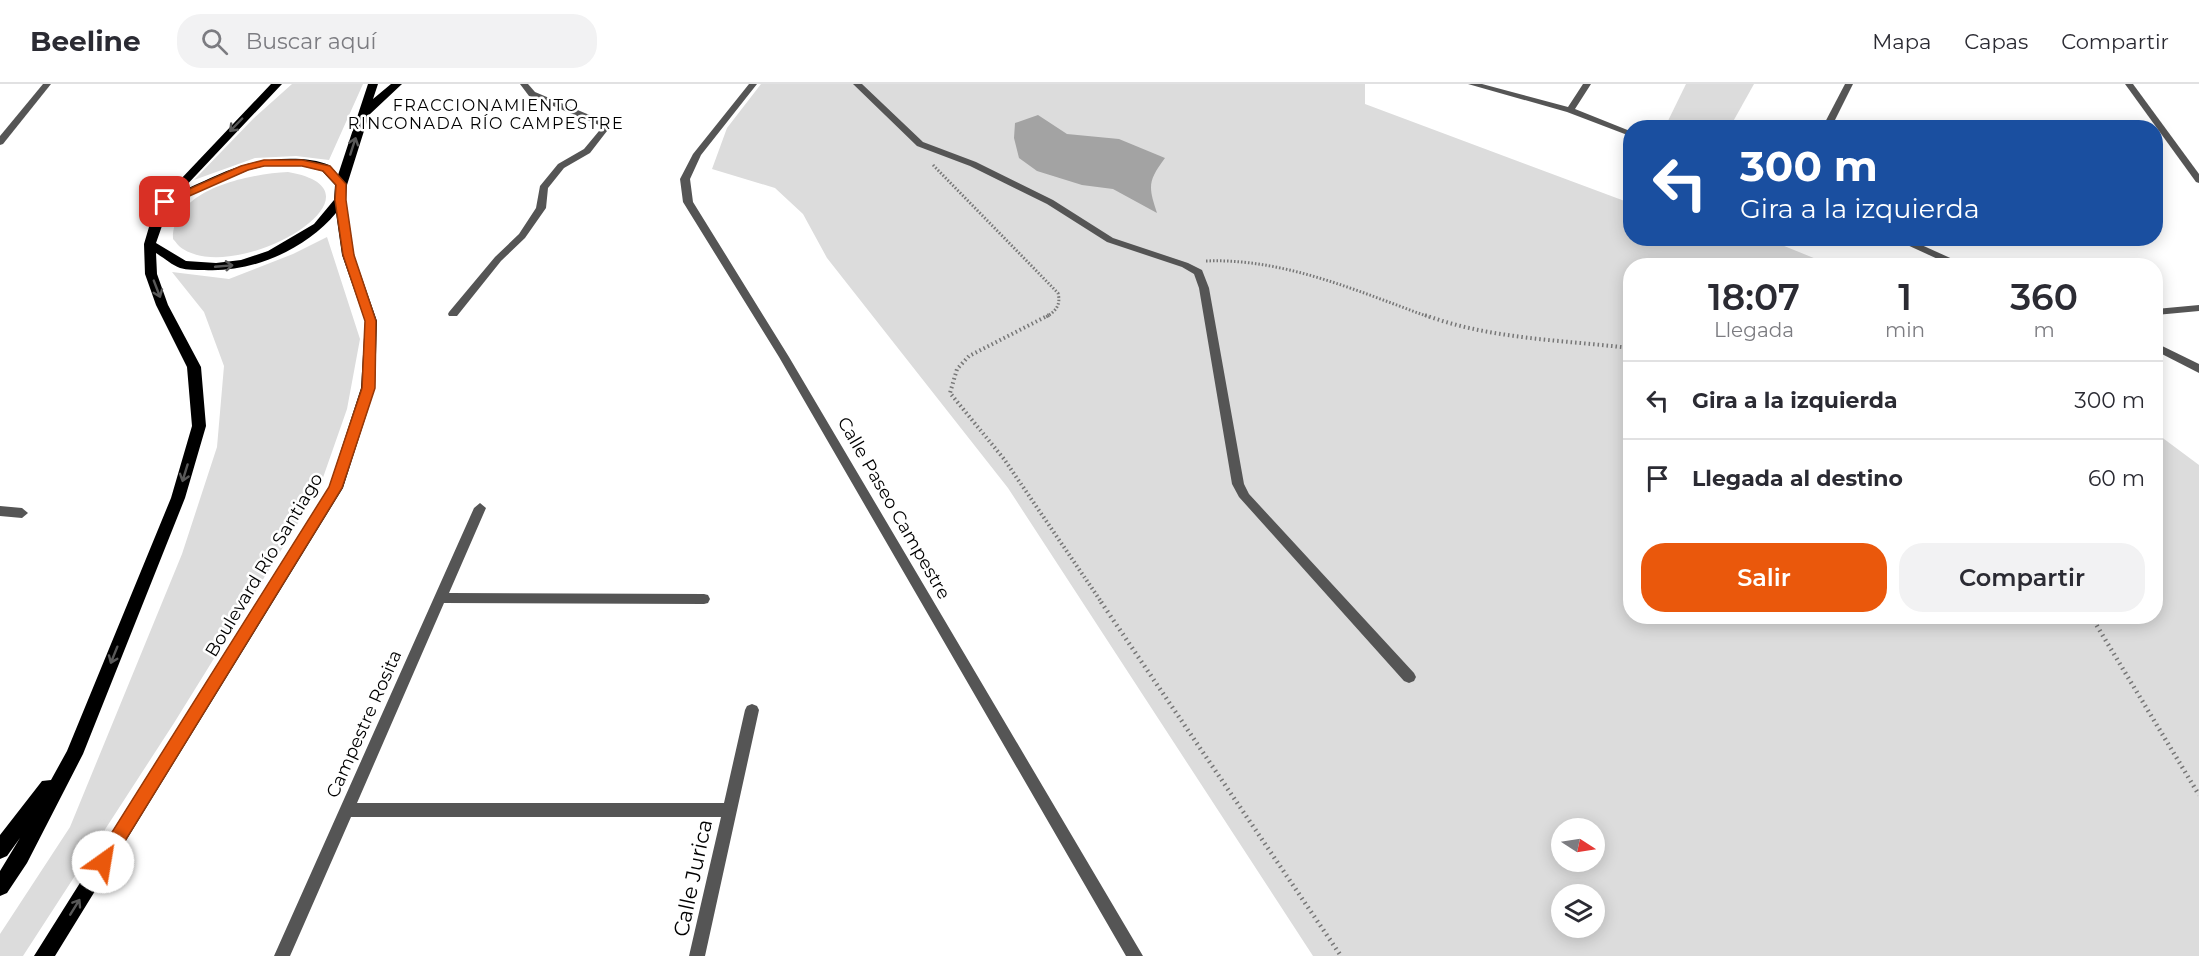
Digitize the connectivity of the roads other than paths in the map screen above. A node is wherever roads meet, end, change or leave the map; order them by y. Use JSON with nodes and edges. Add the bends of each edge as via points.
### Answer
{"nodes":[{"id":1,"x":47,"y":84,"type":"edge"},
{"id":2,"x":277,"y":84,"type":"edge"},
{"id":3,"x":373,"y":84,"type":"edge"},
{"id":4,"x":397,"y":84,"type":"edge"},
{"id":5,"x":524,"y":84,"type":"edge"},
{"id":6,"x":753,"y":84,"type":"edge"},
{"id":7,"x":858,"y":84,"type":"edge"},
{"id":8,"x":1472,"y":84,"type":"edge"},
{"id":9,"x":1587,"y":84,"type":"edge"},
{"id":10,"x":1849,"y":84,"type":"edge"},
{"id":11,"x":2129,"y":84,"type":"edge"},
{"id":12,"x":1570,"y":110,"type":"junction"},
{"id":13,"x":363,"y":114,"type":"junction"},
{"id":14,"x":1830,"y":120,"type":"edge"},
{"id":15,"x":2155,"y":120,"type":"edge"},
{"id":16,"x":1623,"y":131,"type":"edge"},
{"id":17,"x":2163,"y":131,"type":"edge"},
{"id":18,"x":0,"y":142,"type":"edge"},
{"id":19,"x":2199,"y":180,"type":"edge"},
{"id":20,"x":341,"y":192,"type":"junction"},
{"id":21,"x":165,"y":202,"type":"junction"},
{"id":22,"x":150,"y":244,"type":"junction"},
{"id":23,"x":1915,"y":246,"type":"edge"},
{"id":24,"x":1944,"y":258,"type":"edge"},
{"id":25,"x":2199,"y":308,"type":"edge"},
{"id":26,"x":2163,"y":311,"type":"edge"},
{"id":27,"x":453,"y":314,"type":"dead end"},
{"id":28,"x":2163,"y":351,"type":"edge"},
{"id":29,"x":2199,"y":369,"type":"edge"},
{"id":30,"x":480,"y":507,"type":"dead end"},
{"id":31,"x":0,"y":511,"type":"edge"},
{"id":32,"x":22,"y":513,"type":"dead end"},
{"id":33,"x":440,"y":598,"type":"junction"},
{"id":34,"x":704,"y":599,"type":"dead end"},
{"id":35,"x":1409,"y":677,"type":"dead end"},
{"id":36,"x":752,"y":710,"type":"dead end"},
{"id":37,"x":74,"y":754,"type":"junction"},
{"id":38,"x":346,"y":810,"type":"junction"},
{"id":39,"x":730,"y":810,"type":"junction"},
{"id":40,"x":0,"y":850,"type":"edge"},
{"id":41,"x":0,"y":887,"type":"edge"},
{"id":42,"x":44,"y":956,"type":"edge"},
{"id":43,"x":282,"y":956,"type":"edge"},
{"id":44,"x":698,"y":956,"type":"edge"},
{"id":45,"x":1135,"y":956,"type":"edge"}],
"edges":[{"from":1,"to":18,"type":"street"},
{"from":2,"to":21,"type":"main road","one_way":true},
{"from":3,"to":13,"type":"main road","name":"Boulevard Río Santiago"},
{"from":4,"to":13,"type":"main road"},
{"from":5,"to":27,"type":"street","via":[[532,94],[603,124],[603,131],[587,151],[561,166],[543,188],[541,208],[522,236]]},
{"from":6,"to":45,"type":"street","name":"Calle Paseo Campestre","via":[[697,154],[685,179],[688,202],[784,357]]},
{"from":7,"to":35,"type":"street","via":[[920,144],[973,164],[1050,202],[1110,240],[1198,272],[1238,484],[1245,497]]},
{"from":8,"to":12,"type":"street"},
{"from":9,"to":12,"type":"street"},
{"from":10,"to":14,"type":"street"},
{"from":11,"to":15,"type":"street"},
{"from":12,"to":16,"type":"street"},
{"from":20,"to":13,"type":"main road","name":"Boulevard Río Santiago","one_way":true},
{"from":17,"to":19,"type":"street"},
{"from":20,"to":21,"type":"main road","via":[[326,168],[302,163],[264,163]]},
{"from":22,"to":20,"type":"main road","one_way":true,"via":[[183,264],[242,264],[272,254],[318,227]]},
{"from":42,"to":20,"type":"main road","name":"Boulevard Río Santiago","one_way":true,"via":[[336,488],[368,388],[370,321],[348,255]]},
{"from":21,"to":22,"type":"main road"},
{"from":22,"to":37,"type":"main road","one_way":true,"via":[[151,274],[194,367],[199,426],[178,498]]},
{"from":23,"to":24,"type":"street"},
{"from":25,"to":26,"type":"street"},
{"from":28,"to":29,"type":"street"},
{"from":30,"to":33,"type":"street","name":"Campestre Rosita"},
{"from":31,"to":32,"type":"street"},
{"from":33,"to":34,"type":"street"},
{"from":33,"to":38,"type":"street","name":"Campestre Rosita"},
{"from":36,"to":39,"type":"street","name":"Calle Jurica"},
{"from":37,"to":40,"type":"main road"},
{"from":37,"to":41,"type":"main road"},
{"from":38,"to":39,"type":"street"},
{"from":38,"to":43,"type":"street","name":"Campestre Rosita"},
{"from":39,"to":44,"type":"street","name":"Calle Jurica"}]}
